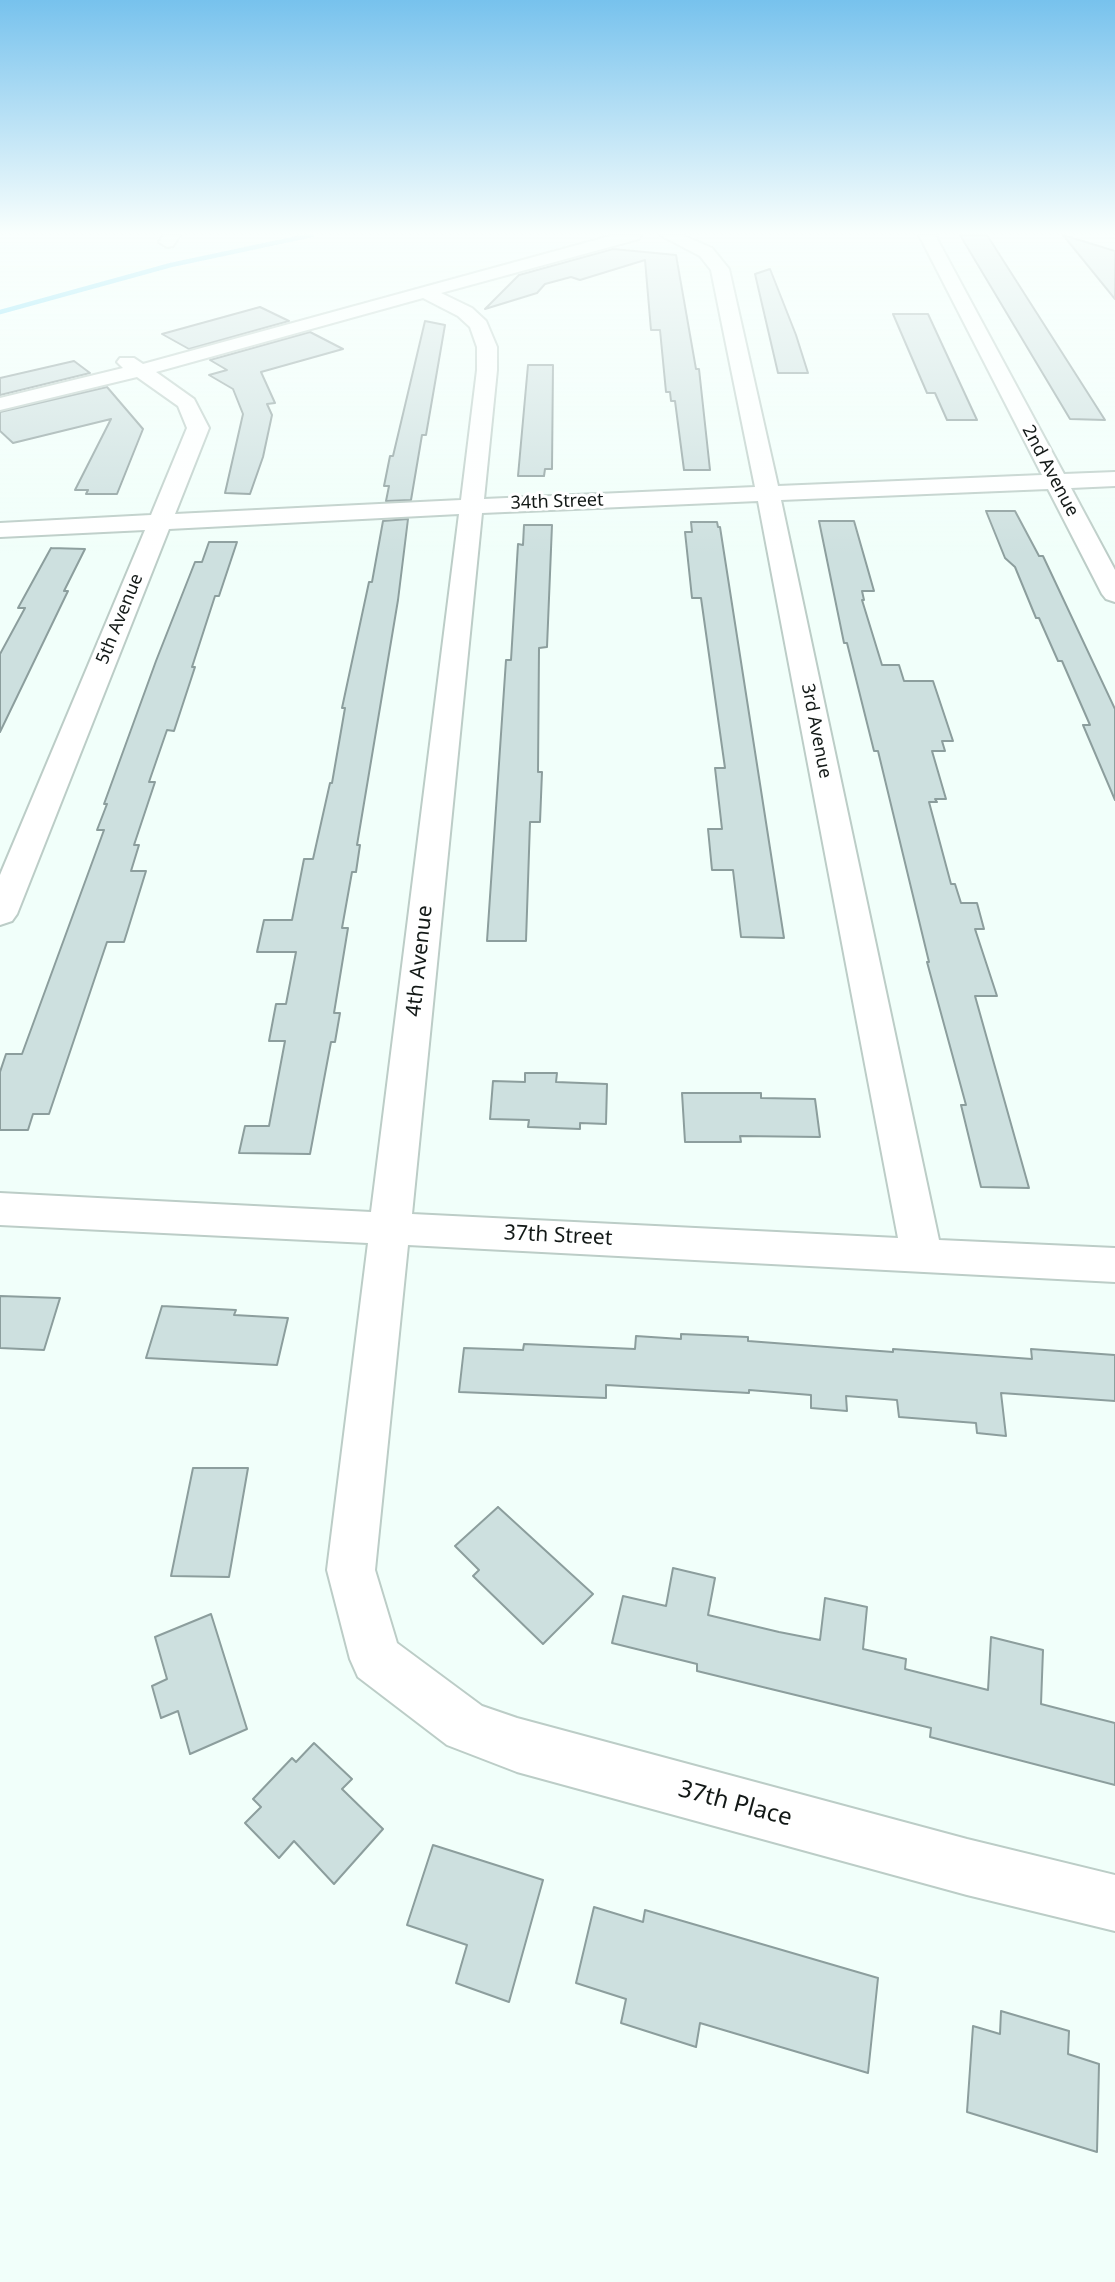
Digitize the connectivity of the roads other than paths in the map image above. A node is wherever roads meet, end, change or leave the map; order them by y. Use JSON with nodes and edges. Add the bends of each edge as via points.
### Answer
{"nodes":[{"id":1,"x":245,"y":341,"type":"edge"},
{"id":2,"x":486,"y":341,"type":"edge"},
{"id":3,"x":735,"y":341,"type":"edge"},
{"id":4,"x":982,"y":341,"type":"edge"},
{"id":5,"x":116,"y":357,"type":"dead end"},
{"id":6,"x":142,"y":370,"type":"junction"},
{"id":7,"x":0,"y":404,"type":"edge"},
{"id":8,"x":1115,"y":479,"type":"edge"},
{"id":9,"x":1055,"y":481,"type":"junction"},
{"id":10,"x":768,"y":493,"type":"junction"},
{"id":11,"x":470,"y":506,"type":"junction"},
{"id":12,"x":159,"y":521,"type":"junction"},
{"id":13,"x":0,"y":530,"type":"edge"},
{"id":14,"x":1115,"y":594,"type":"edge"},
{"id":15,"x":0,"y":914,"type":"edge"},
{"id":16,"x":0,"y":1209,"type":"edge"},
{"id":17,"x":391,"y":1228,"type":"junction"},
{"id":18,"x":922,"y":1256,"type":"junction"},
{"id":19,"x":1115,"y":1265,"type":"edge"},
{"id":20,"x":376,"y":1659,"type":"joint"},
{"id":21,"x":1115,"y":1903,"type":"edge"}],
"edges":[{"from":1,"to":6,"type":"street"},
{"from":2,"to":11,"type":"street","name":"4th Avenue","via":[[487,370]]},
{"from":3,"to":10,"type":"street","name":"3rd Avenue"},
{"from":4,"to":9,"type":"street","name":"2nd Avenue"},
{"from":5,"to":6,"type":"street","name":"5th Avenue"},
{"from":6,"to":7,"type":"street"},
{"from":6,"to":12,"type":"street","name":"5th Avenue","via":[[187,403],[198,428]]},
{"from":8,"to":9,"type":"street","name":"34th Street"},
{"from":9,"to":10,"type":"street","name":"34th Street"},
{"from":9,"to":14,"type":"street","name":"2nd Avenue"},
{"from":10,"to":11,"type":"street","name":"34th Street"},
{"from":10,"to":18,"type":"street","name":"3rd Avenue"},
{"from":11,"to":12,"type":"street","name":"34th Street"},
{"from":11,"to":17,"type":"street","name":"4th Avenue"},
{"from":12,"to":13,"type":"street","name":"34th Street"},
{"from":12,"to":15,"type":"street","name":"5th Avenue"},
{"from":16,"to":17,"type":"street","name":"37th Street"},
{"from":17,"to":18,"type":"street","name":"37th Street"},
{"from":17,"to":20,"type":"street","name":"4th Avenue","via":[[351,1570]]},
{"from":18,"to":19,"type":"street","name":"37th Street"},
{"from":20,"to":21,"type":"street","name":"37th Place","via":[[466,1726],[517,1745]]}]}
